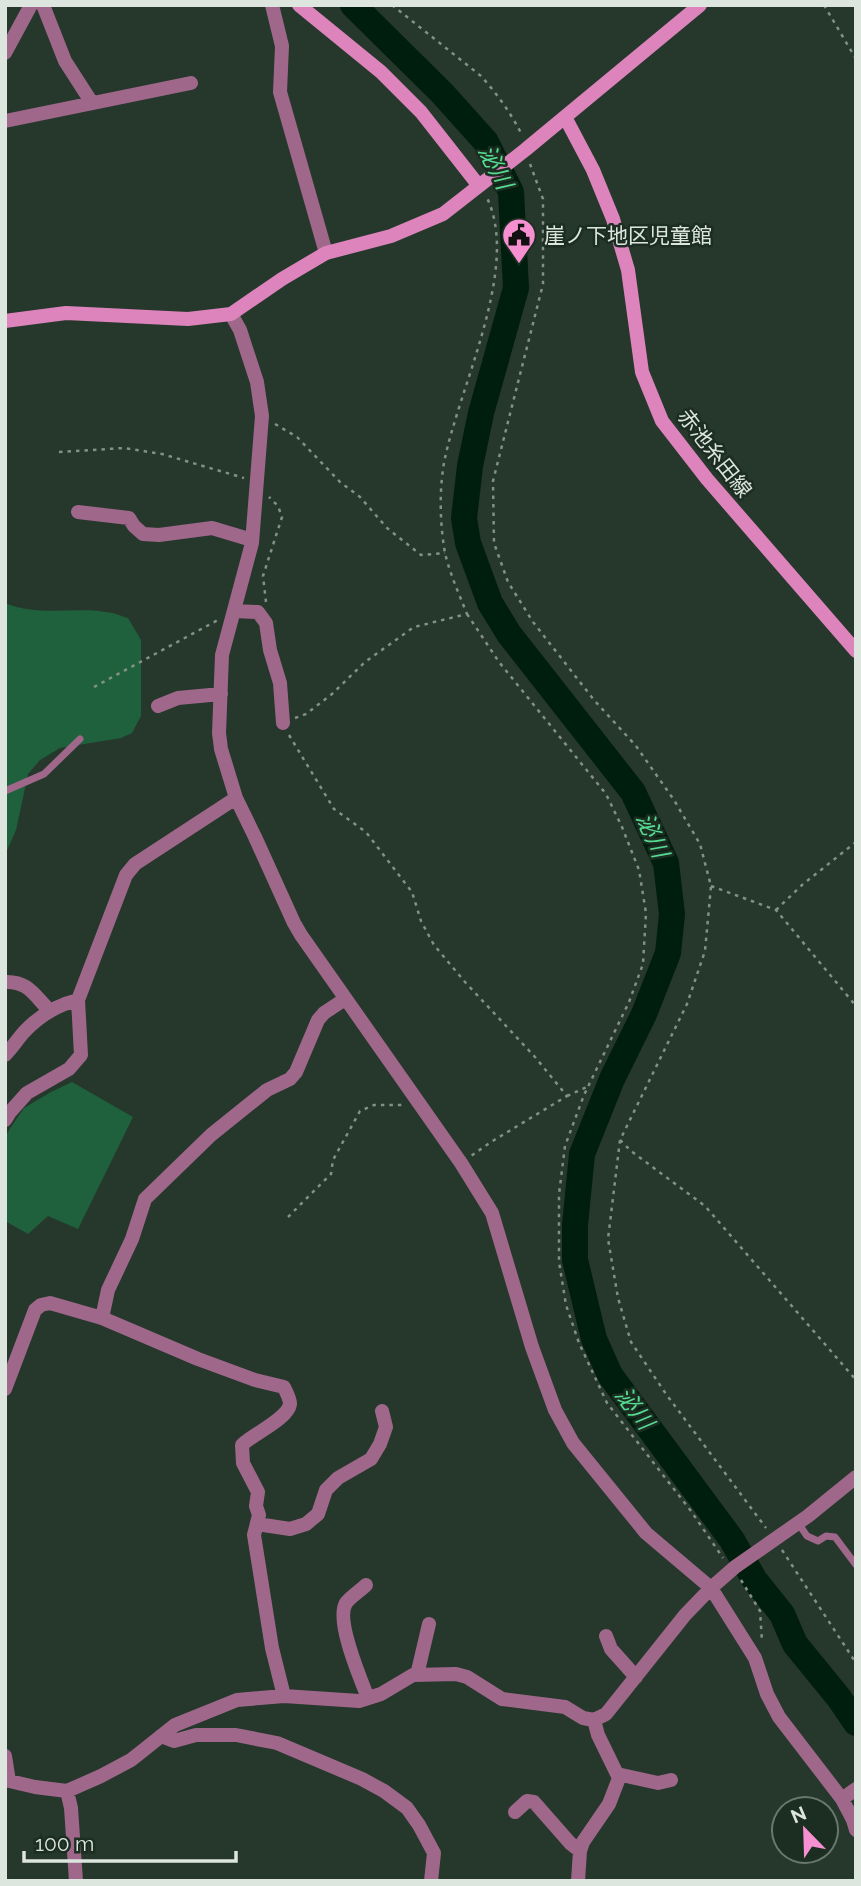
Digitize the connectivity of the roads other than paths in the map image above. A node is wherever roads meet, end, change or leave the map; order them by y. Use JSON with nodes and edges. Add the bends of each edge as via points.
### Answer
{"nodes":[{"id":1,"x":31,"y":5,"type":"edge"},
{"id":2,"x":43,"y":5,"type":"edge"},
{"id":3,"x":272,"y":5,"type":"edge"},
{"id":4,"x":299,"y":5,"type":"edge"},
{"id":5,"x":700,"y":5,"type":"edge"},
{"id":6,"x":5,"y":53,"type":"edge"},
{"id":7,"x":191,"y":83,"type":"dead end"},
{"id":8,"x":92,"y":103,"type":"junction"},
{"id":9,"x":565,"y":117,"type":"junction"},
{"id":10,"x":5,"y":121,"type":"edge"},
{"id":11,"x":483,"y":183,"type":"junction"},
{"id":12,"x":326,"y":253,"type":"junction"},
{"id":13,"x":231,"y":314,"type":"junction"},
{"id":14,"x":5,"y":321,"type":"edge"},
{"id":15,"x":78,"y":512,"type":"dead end"},
{"id":16,"x":252,"y":540,"type":"junction"},
{"id":17,"x":234,"y":611,"type":"junction"},
{"id":18,"x":856,"y":651,"type":"edge"},
{"id":19,"x":221,"y":694,"type":"junction"},
{"id":20,"x":158,"y":706,"type":"dead end"},
{"id":21,"x":283,"y":723,"type":"road end"},
{"id":22,"x":80,"y":739,"type":"dead end"},
{"id":23,"x":5,"y":791,"type":"edge"},
{"id":24,"x":236,"y":798,"type":"junction"},
{"id":25,"x":5,"y":982,"type":"edge"},
{"id":26,"x":345,"y":999,"type":"junction"},
{"id":27,"x":78,"y":1000,"type":"junction"},
{"id":28,"x":50,"y":1010,"type":"junction"},
{"id":29,"x":5,"y":1055,"type":"edge"},
{"id":30,"x":5,"y":1120,"type":"edge"},
{"id":31,"x":102,"y":1318,"type":"junction"},
{"id":32,"x":5,"y":1390,"type":"edge"},
{"id":33,"x":383,"y":1411,"type":"dead end"},
{"id":34,"x":856,"y":1477,"type":"edge"},
{"id":35,"x":798,"y":1523,"type":"junction"},
{"id":36,"x":257,"y":1524,"type":"junction"},
{"id":37,"x":856,"y":1566,"type":"edge"},
{"id":38,"x":366,"y":1586,"type":"dead end"},
{"id":39,"x":711,"y":1588,"type":"junction"},
{"id":40,"x":429,"y":1624,"type":"dead end"},
{"id":41,"x":606,"y":1636,"type":"dead end"},
{"id":42,"x":417,"y":1675,"type":"junction"},
{"id":43,"x":636,"y":1677,"type":"junction"},
{"id":44,"x":284,"y":1696,"type":"junction"},
{"id":45,"x":368,"y":1698,"type":"junction"},
{"id":46,"x":594,"y":1720,"type":"junction"},
{"id":47,"x":161,"y":1736,"type":"junction"},
{"id":48,"x":5,"y":1756,"type":"edge"},
{"id":49,"x":617,"y":1774,"type":"junction"},
{"id":50,"x":7,"y":1780,"type":"edge"},
{"id":51,"x":671,"y":1780,"type":"dead end"},
{"id":52,"x":856,"y":1789,"type":"edge"},
{"id":53,"x":68,"y":1791,"type":"junction"},
{"id":54,"x":842,"y":1799,"type":"junction"},
{"id":55,"x":515,"y":1812,"type":"dead end"},
{"id":56,"x":856,"y":1830,"type":"edge"},
{"id":57,"x":580,"y":1851,"type":"junction"},
{"id":58,"x":76,"y":1881,"type":"edge"},
{"id":59,"x":431,"y":1881,"type":"edge"},
{"id":60,"x":578,"y":1881,"type":"edge"}],
"edges":[{"from":1,"to":6,"type":"street"},
{"from":2,"to":8,"type":"street","via":[[65,61]]},
{"from":3,"to":12,"type":"street","via":[[282,46],[280,92]]},
{"from":4,"to":11,"type":"main road","via":[[381,72]]},
{"from":5,"to":9,"type":"main road"},
{"from":7,"to":8,"type":"street"},
{"from":8,"to":10,"type":"street"},
{"from":9,"to":11,"type":"main road"},
{"from":9,"to":18,"type":"main road","name":"赤池糸田線","via":[[613,219],[628,270],[642,372],[662,421]]},
{"from":11,"to":12,"type":"main road","via":[[443,214],[420,225]]},
{"from":12,"to":13,"type":"main road"},
{"from":13,"to":14,"type":"main road","via":[[188,319],[66,313]]},
{"from":13,"to":16,"type":"street","via":[[257,382],[262,421]]},
{"from":15,"to":16,"type":"street","via":[[129,518],[143,534],[212,527]]},
{"from":16,"to":17,"type":"street"},
{"from":17,"to":19,"type":"street","via":[[222,655]]},
{"from":17,"to":21,"type":"street","via":[[258,612],[266,622],[281,683]]},
{"from":19,"to":20,"type":"street","via":[[178,698]]},
{"from":19,"to":24,"type":"street","via":[[221,749]]},
{"from":22,"to":23,"type":"lane","via":[[44,774]]},
{"from":24,"to":26,"type":"street","via":[[294,923]]},
{"from":24,"to":27,"type":"street","via":[[135,864],[126,875]]},
{"from":25,"to":28,"type":"street","via":[[23,984]]},
{"from":26,"to":31,"type":"street","via":[[318,1020],[289,1079],[267,1090],[211,1135],[145,1199],[108,1290]]},
{"from":26,"to":39,"type":"street","via":[[492,1213],[532,1347],[555,1410],[573,1443],[646,1533]]},
{"from":27,"to":28,"type":"street"},
{"from":27,"to":30,"type":"street","via":[[81,1055],[69,1069],[27,1093]]},
{"from":28,"to":29,"type":"street"},
{"from":31,"to":32,"type":"street","via":[[50,1303],[41,1305],[35,1310]]},
{"from":31,"to":36,"type":"street","via":[[198,1359],[284,1387],[290,1404],[285,1414],[242,1445],[243,1463],[258,1492]]},
{"from":33,"to":36,"type":"street","via":[[386,1427],[371,1459],[326,1490],[318,1514],[290,1529]]},
{"from":34,"to":35,"type":"street"},
{"from":35,"to":37,"type":"lane","via":[[807,1536],[818,1541],[835,1537]]},
{"from":35,"to":39,"type":"street"},
{"from":36,"to":44,"type":"street","via":[[254,1535]]},
{"from":38,"to":45,"type":"street","via":[[345,1604],[342,1614]]},
{"from":39,"to":43,"type":"street"},
{"from":39,"to":54,"type":"street","via":[[755,1658],[779,1717]]},
{"from":40,"to":42,"type":"street"},
{"from":41,"to":43,"type":"street","via":[[611,1649]]},
{"from":42,"to":45,"type":"street"},
{"from":42,"to":46,"type":"street","via":[[456,1674],[502,1699],[565,1707]]},
{"from":43,"to":46,"type":"street","via":[[606,1714]]},
{"from":44,"to":45,"type":"street"},
{"from":44,"to":47,"type":"street","via":[[237,1700],[175,1725]]},
{"from":46,"to":49,"type":"street"},
{"from":47,"to":53,"type":"street","via":[[131,1760]]},
{"from":47,"to":59,"type":"street","via":[[174,1741],[196,1735],[236,1735],[277,1743],[362,1779],[407,1808],[419,1825],[434,1853]]},
{"from":48,"to":50,"type":"street"},
{"from":49,"to":51,"type":"street","via":[[657,1783]]},
{"from":49,"to":57,"type":"street","via":[[614,1793]]},
{"from":50,"to":53,"type":"street"},
{"from":52,"to":54,"type":"street"},
{"from":53,"to":58,"type":"street"},
{"from":54,"to":56,"type":"street"},
{"from":55,"to":57,"type":"street","via":[[527,1801],[534,1802]]},
{"from":57,"to":60,"type":"street"}]}
